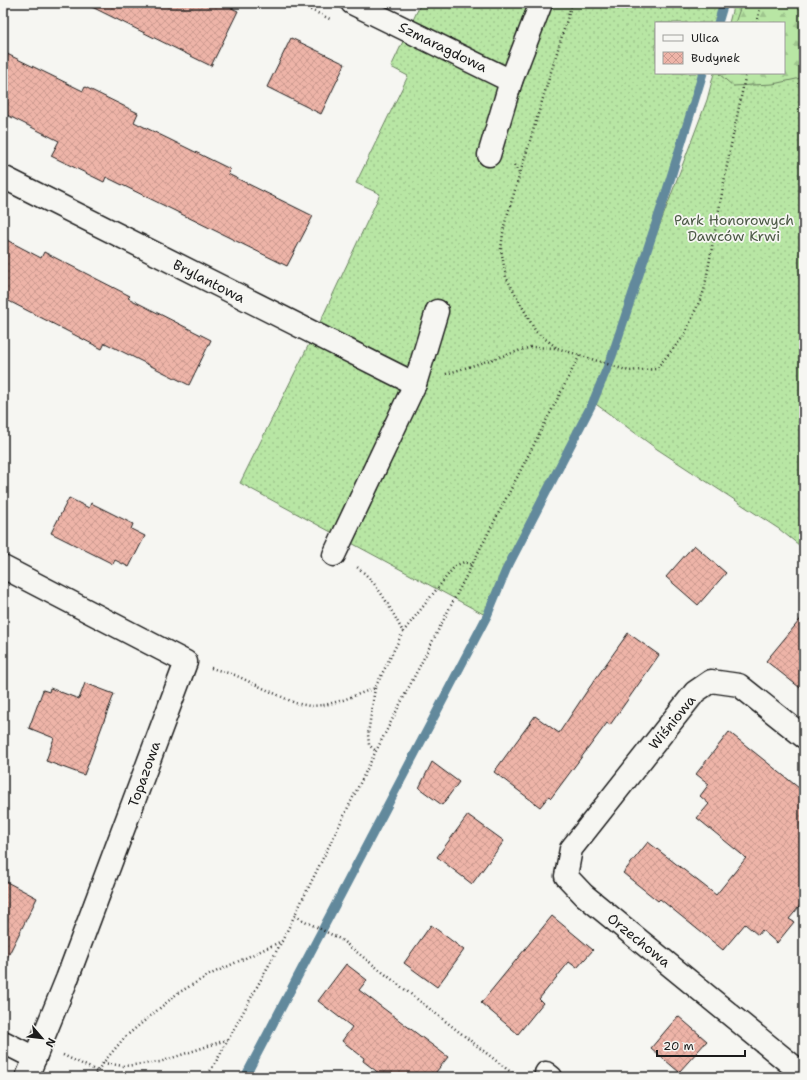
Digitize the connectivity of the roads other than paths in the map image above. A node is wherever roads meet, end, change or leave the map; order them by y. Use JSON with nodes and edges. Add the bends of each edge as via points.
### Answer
{"nodes":[{"id":1,"x":352,"y":3,"type":"edge"},
{"id":2,"x":541,"y":3,"type":"edge"},
{"id":3,"x":512,"y":81,"type":"junction"},
{"id":4,"x":489,"y":155,"type":"dead end"},
{"id":5,"x":3,"y":177,"type":"edge"},
{"id":6,"x":437,"y":311,"type":"dead end"},
{"id":7,"x":415,"y":384,"type":"junction"},
{"id":8,"x":334,"y":554,"type":"road end"},
{"id":9,"x":3,"y":567,"type":"edge"},
{"id":10,"x":804,"y":737,"type":"edge"},
{"id":11,"x":626,"y":779,"type":"joint"},
{"id":12,"x":3,"y":1042,"type":"edge"},
{"id":13,"x":34,"y":1060,"type":"edge"},
{"id":14,"x":804,"y":1075,"type":"edge"}],
"edges":[{"from":1,"to":3,"type":"street","name":"Szmaragdowa"},
{"from":2,"to":3,"type":"street"},
{"from":3,"to":4,"type":"street"},
{"from":5,"to":7,"type":"street","name":"Brylantowa"},
{"from":6,"to":7,"type":"street"},
{"from":7,"to":8,"type":"street"},
{"from":9,"to":13,"type":"street","name":"Topazowa","via":[[186,662]]},
{"from":10,"to":11,"type":"street","name":"Wiśniowa","via":[[739,685],[711,681],[695,692]]},
{"from":11,"to":14,"type":"street","name":"Orzechowa","via":[[571,849],[566,876],[584,895]]},
{"from":12,"to":13,"type":"street"}]}
